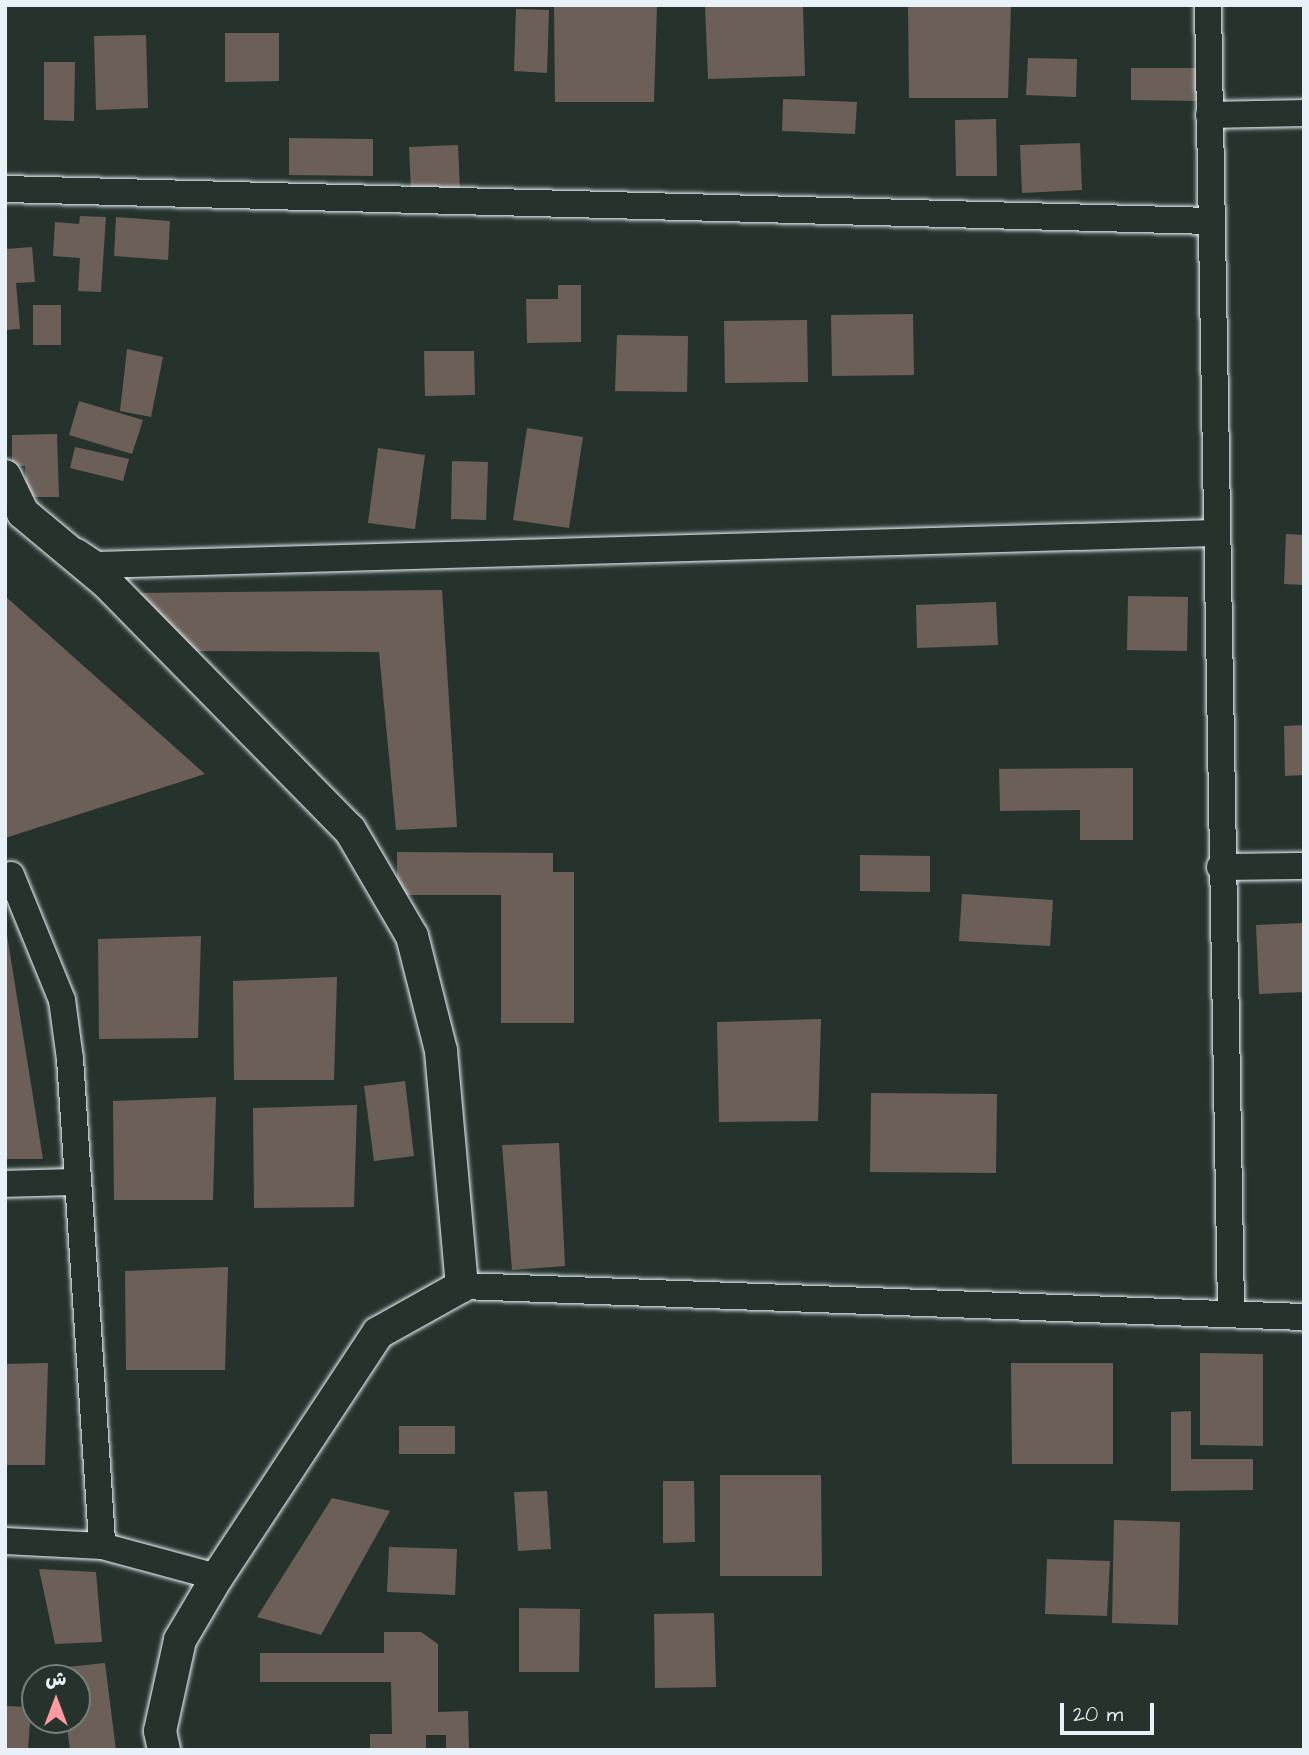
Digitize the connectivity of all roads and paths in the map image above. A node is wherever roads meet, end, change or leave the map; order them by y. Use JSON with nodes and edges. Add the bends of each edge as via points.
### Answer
{"nodes":[{"id":1,"x":1208,"y":5,"type":"edge"},
{"id":2,"x":1304,"y":113,"type":"edge"},
{"id":3,"x":1209,"y":115,"type":"junction"},
{"id":4,"x":5,"y":189,"type":"edge"},
{"id":5,"x":1211,"y":220,"type":"junction"},
{"id":6,"x":5,"y":476,"type":"edge"},
{"id":7,"x":23,"y":513,"type":"junction"},
{"id":8,"x":1215,"y":533,"type":"junction"},
{"id":9,"x":1304,"y":866,"type":"edge"},
{"id":10,"x":1220,"y":867,"type":"junction"},
{"id":11,"x":11,"y":875,"type":"dead end"},
{"id":12,"x":78,"y":1182,"type":"junction"},
{"id":13,"x":5,"y":1184,"type":"edge"},
{"id":14,"x":462,"y":1286,"type":"junction"},
{"id":15,"x":1231,"y":1314,"type":"junction"},
{"id":16,"x":1304,"y":1317,"type":"edge"},
{"id":17,"x":5,"y":1541,"type":"edge"},
{"id":18,"x":102,"y":1546,"type":"junction"},
{"id":19,"x":217,"y":1577,"type":"junction"},
{"id":20,"x":164,"y":1750,"type":"edge"}],
"edges":[{"from":1,"to":3,"type":"street"},
{"from":2,"to":3,"type":"street"},
{"from":3,"to":5,"type":"street"},
{"from":4,"to":5,"type":"street"},
{"from":5,"to":8,"type":"street"},
{"from":6,"to":7,"type":"street"},
{"from":7,"to":8,"type":"street","via":[[96,565]]},
{"from":7,"to":14,"type":"street","via":[[107,583],[272,744],[350,830],[412,936],[441,1051]]},
{"from":8,"to":10,"type":"street"},
{"from":9,"to":10,"type":"street"},
{"from":10,"to":15,"type":"street"},
{"from":11,"to":12,"type":"street","via":[[62,1000]]},
{"from":12,"to":13,"type":"street"},
{"from":12,"to":18,"type":"street"},
{"from":14,"to":15,"type":"street"},
{"from":14,"to":19,"type":"street","via":[[378,1332]]},
{"from":15,"to":16,"type":"street"},
{"from":17,"to":18,"type":"street"},
{"from":18,"to":19,"type":"street"},
{"from":19,"to":20,"type":"street","via":[[180,1640],[160,1731]]}]}
